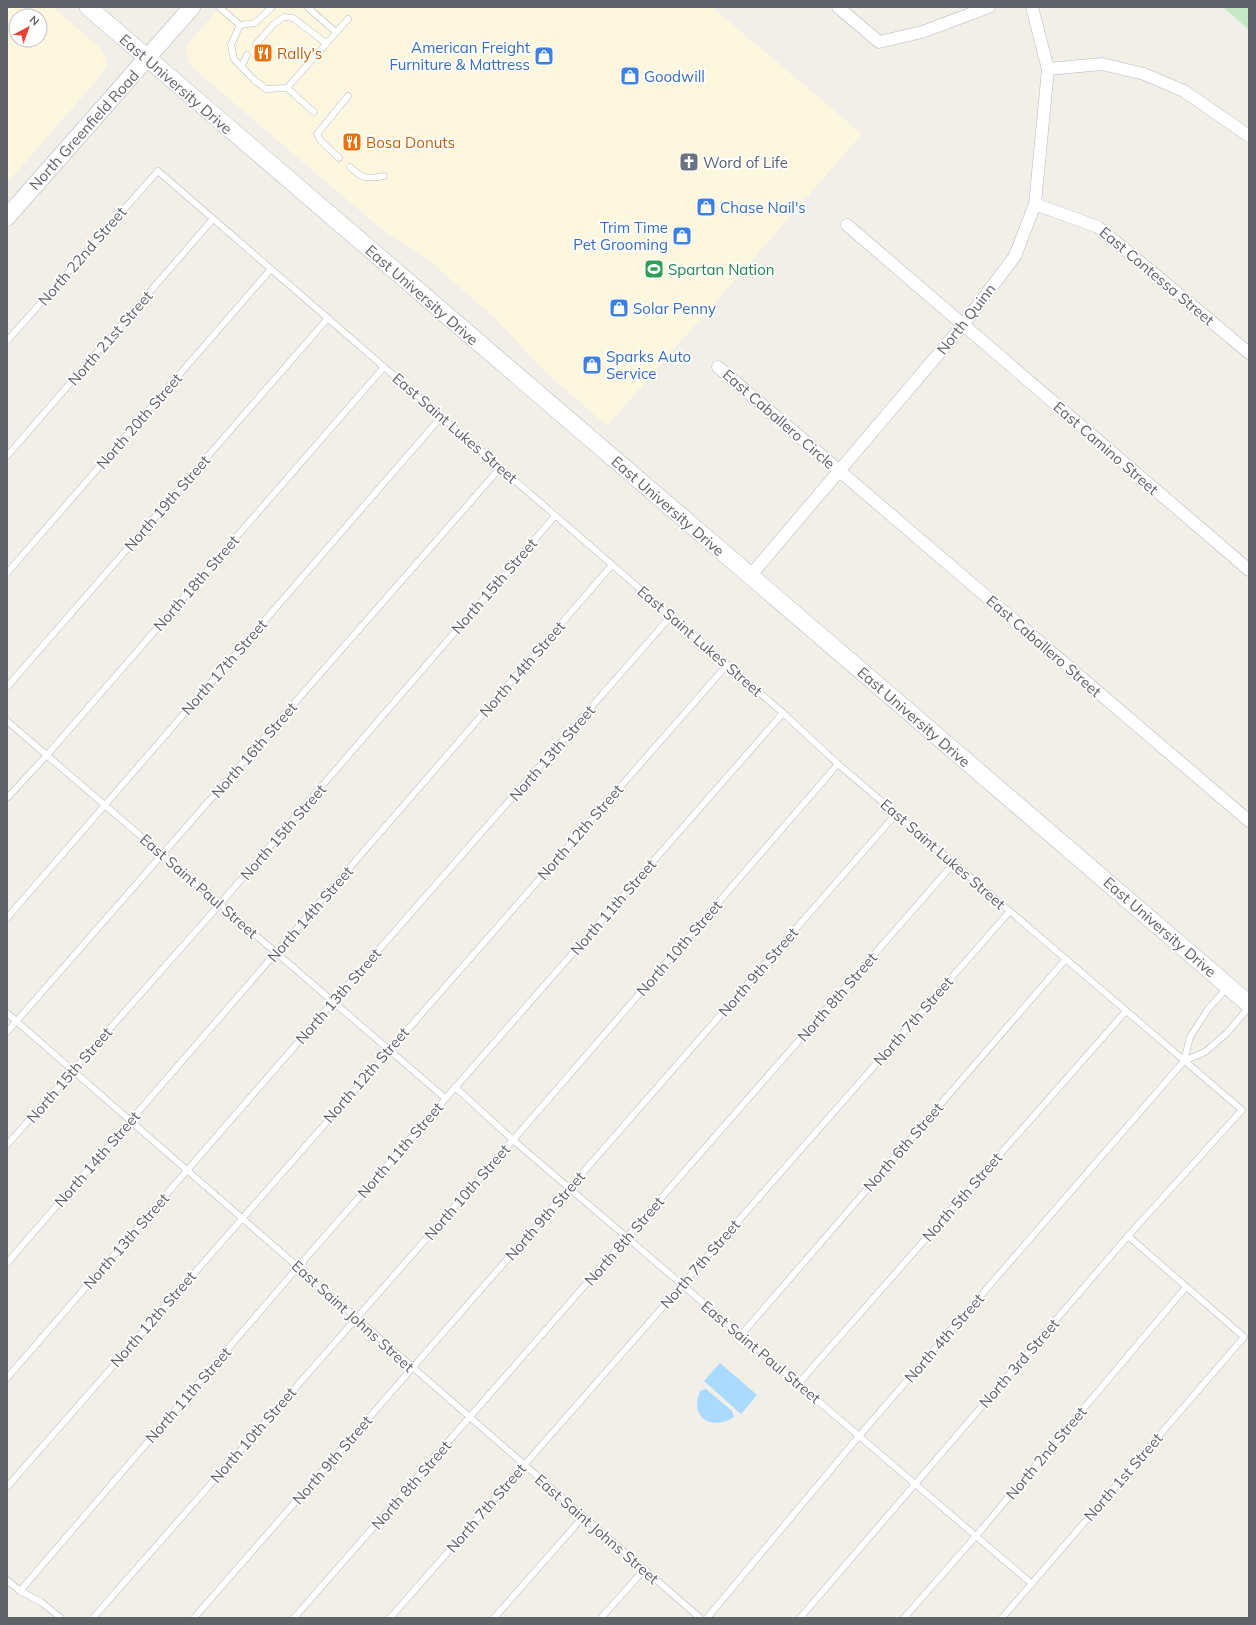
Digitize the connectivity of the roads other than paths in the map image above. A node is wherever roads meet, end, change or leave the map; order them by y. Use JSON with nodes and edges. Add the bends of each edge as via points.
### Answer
{"nodes":[{"id":1,"x":88,"y":7,"type":"edge"},
{"id":2,"x":192,"y":7,"type":"edge"},
{"id":3,"x":219,"y":7,"type":"edge"},
{"id":4,"x":272,"y":7,"type":"edge"},
{"id":5,"x":307,"y":7,"type":"edge"},
{"id":6,"x":838,"y":7,"type":"edge"},
{"id":7,"x":990,"y":7,"type":"edge"},
{"id":8,"x":1032,"y":7,"type":"edge"},
{"id":9,"x":348,"y":19,"type":"dead end"},
{"id":10,"x":240,"y":25,"type":"junction"},
{"id":11,"x":336,"y":32,"type":"junction"},
{"id":12,"x":326,"y":43,"type":"junction"},
{"id":13,"x":256,"y":44,"type":"dead end"},
{"id":14,"x":247,"y":55,"type":"dead end"},
{"id":15,"x":147,"y":58,"type":"junction"},
{"id":16,"x":241,"y":66,"type":"junction"},
{"id":17,"x":1048,"y":69,"type":"junction"},
{"id":18,"x":287,"y":88,"type":"junction"},
{"id":19,"x":348,"y":96,"type":"dead end"},
{"id":20,"x":314,"y":112,"type":"dead end"},
{"id":21,"x":1249,"y":136,"type":"edge"},
{"id":22,"x":339,"y":158,"type":"dead end"},
{"id":23,"x":350,"y":167,"type":"dead end"},
{"id":24,"x":158,"y":171,"type":"joint"},
{"id":25,"x":384,"y":176,"type":"dead end"},
{"id":26,"x":1035,"y":204,"type":"junction"},
{"id":27,"x":7,"y":217,"type":"edge"},
{"id":28,"x":213,"y":219,"type":"junction"},
{"id":29,"x":847,"y":225,"type":"dead end"},
{"id":30,"x":271,"y":269,"type":"junction"},
{"id":31,"x":328,"y":318,"type":"junction"},
{"id":32,"x":963,"y":325,"type":"junction"},
{"id":33,"x":7,"y":341,"type":"edge"},
{"id":34,"x":1249,"y":353,"type":"edge"},
{"id":35,"x":384,"y":367,"type":"junction"},
{"id":36,"x":718,"y":367,"type":"dead end"},
{"id":37,"x":441,"y":417,"type":"junction"},
{"id":38,"x":7,"y":456,"type":"edge"},
{"id":39,"x":500,"y":468,"type":"junction"},
{"id":40,"x":839,"y":470,"type":"junction"},
{"id":41,"x":555,"y":516,"type":"junction"},
{"id":42,"x":612,"y":565,"type":"junction"},
{"id":43,"x":1249,"y":570,"type":"edge"},
{"id":44,"x":7,"y":573,"type":"edge"},
{"id":45,"x":750,"y":576,"type":"junction"},
{"id":46,"x":671,"y":616,"type":"junction"},
{"id":47,"x":727,"y":665,"type":"junction"},
{"id":48,"x":7,"y":687,"type":"edge"},
{"id":49,"x":783,"y":713,"type":"junction"},
{"id":50,"x":7,"y":721,"type":"edge"},
{"id":51,"x":47,"y":755,"type":"junction"},
{"id":52,"x":838,"y":764,"type":"junction"},
{"id":53,"x":7,"y":798,"type":"edge"},
{"id":54,"x":105,"y":805,"type":"junction"},
{"id":55,"x":896,"y":814,"type":"junction"},
{"id":56,"x":1249,"y":822,"type":"edge"},
{"id":57,"x":163,"y":855,"type":"junction"},
{"id":58,"x":954,"y":863,"type":"junction"},
{"id":59,"x":220,"y":904,"type":"junction"},
{"id":60,"x":1010,"y":911,"type":"junction"},
{"id":61,"x":7,"y":918,"type":"edge"},
{"id":62,"x":276,"y":952,"type":"junction"},
{"id":63,"x":1066,"y":959,"type":"junction"},
{"id":64,"x":1228,"y":986,"type":"junction"},
{"id":65,"x":333,"y":1002,"type":"junction"},
{"id":66,"x":1249,"y":1005,"type":"edge"},
{"id":67,"x":1126,"y":1011,"type":"junction"},
{"id":68,"x":7,"y":1013,"type":"edge"},
{"id":69,"x":16,"y":1021,"type":"junction"},
{"id":70,"x":7,"y":1032,"type":"edge"},
{"id":71,"x":389,"y":1049,"type":"junction"},
{"id":72,"x":1184,"y":1061,"type":"junction"},
{"id":73,"x":73,"y":1070,"type":"junction"},
{"id":74,"x":455,"y":1087,"type":"junction"},
{"id":75,"x":445,"y":1098,"type":"junction"},
{"id":76,"x":1242,"y":1110,"type":"joint"},
{"id":77,"x":130,"y":1121,"type":"junction"},
{"id":78,"x":513,"y":1140,"type":"junction"},
{"id":79,"x":7,"y":1145,"type":"edge"},
{"id":80,"x":187,"y":1170,"type":"junction"},
{"id":81,"x":569,"y":1188,"type":"junction"},
{"id":82,"x":241,"y":1218,"type":"junction"},
{"id":83,"x":1128,"y":1236,"type":"junction"},
{"id":84,"x":626,"y":1237,"type":"junction"},
{"id":85,"x":7,"y":1263,"type":"edge"},
{"id":86,"x":298,"y":1267,"type":"junction"},
{"id":87,"x":682,"y":1285,"type":"junction"},
{"id":88,"x":1186,"y":1288,"type":"junction"},
{"id":89,"x":355,"y":1319,"type":"junction"},
{"id":90,"x":741,"y":1335,"type":"junction"},
{"id":91,"x":412,"y":1369,"type":"junction"},
{"id":92,"x":7,"y":1378,"type":"edge"},
{"id":93,"x":798,"y":1384,"type":"junction"},
{"id":94,"x":469,"y":1418,"type":"junction"},
{"id":95,"x":859,"y":1436,"type":"junction"},
{"id":96,"x":524,"y":1466,"type":"junction"},
{"id":97,"x":915,"y":1484,"type":"junction"},
{"id":98,"x":7,"y":1486,"type":"edge"},
{"id":99,"x":583,"y":1517,"type":"junction"},
{"id":100,"x":976,"y":1536,"type":"junction"},
{"id":101,"x":644,"y":1570,"type":"junction"},
{"id":102,"x":7,"y":1580,"type":"edge"},
{"id":103,"x":1032,"y":1584,"type":"junction"},
{"id":104,"x":20,"y":1591,"type":"junction"},
{"id":105,"x":61,"y":1618,"type":"edge"},
{"id":106,"x":92,"y":1618,"type":"edge"},
{"id":107,"x":194,"y":1618,"type":"edge"},
{"id":108,"x":294,"y":1618,"type":"edge"},
{"id":109,"x":390,"y":1618,"type":"edge"},
{"id":110,"x":494,"y":1618,"type":"edge"},
{"id":111,"x":601,"y":1618,"type":"edge"},
{"id":112,"x":700,"y":1618,"type":"edge"},
{"id":113,"x":707,"y":1618,"type":"edge"},
{"id":114,"x":800,"y":1618,"type":"edge"},
{"id":115,"x":904,"y":1618,"type":"edge"},
{"id":116,"x":1002,"y":1618,"type":"edge"}],
"edges":[{"from":1,"to":15,"type":"main road","name":"East University Drive"},
{"from":2,"to":15,"type":"main road","name":"North Greenfield Road"},
{"from":3,"to":10,"type":"lane"},
{"from":4,"to":10,"type":"lane","via":[[255,23]]},
{"from":5,"to":11,"type":"lane"},
{"from":6,"to":7,"type":"street","via":[[879,42],[922,32]]},
{"from":8,"to":17,"type":"street","name":"North Quinn"},
{"from":9,"to":11,"type":"lane"},
{"from":10,"to":16,"type":"lane","via":[[231,45],[234,59]]},
{"from":11,"to":12,"type":"lane"},
{"from":12,"to":13,"type":"lane","via":[[293,18],[284,17]]},
{"from":12,"to":18,"type":"lane"},
{"from":14,"to":16,"type":"lane"},
{"from":15,"to":27,"type":"main road","name":"North Greenfield Road"},
{"from":15,"to":45,"type":"main road","name":"East University Drive"},
{"from":16,"to":18,"type":"lane","via":[[266,89]]},
{"from":17,"to":21,"type":"street","via":[[1102,64],[1144,74],[1184,91]]},
{"from":17,"to":26,"type":"street","name":"North Quinn"},
{"from":18,"to":20,"type":"lane"},
{"from":19,"to":22,"type":"lane","via":[[317,134],[320,141]]},
{"from":23,"to":25,"type":"lane","via":[[361,176]]},
{"from":24,"to":28,"type":"lane","name":"East Saint Lukes Street"},
{"from":24,"to":33,"type":"lane","name":"North 22nd Street"},
{"from":26,"to":32,"type":"street","name":"North Quinn","via":[[1015,256]]},
{"from":26,"to":34,"type":"street","name":"East Contessa Street","via":[[1098,227]]},
{"from":28,"to":30,"type":"lane","name":"East Saint Lukes Street"},
{"from":28,"to":38,"type":"lane","name":"North 21st Street"},
{"from":29,"to":32,"type":"street","name":"East Camino Street"},
{"from":30,"to":31,"type":"lane","name":"East Saint Lukes Street"},
{"from":30,"to":44,"type":"lane","name":"North 20th Street"},
{"from":31,"to":35,"type":"lane","name":"East Saint Lukes Street"},
{"from":31,"to":48,"type":"lane","name":"North 19th Street"},
{"from":32,"to":40,"type":"street","name":"North Quinn"},
{"from":32,"to":43,"type":"street","name":"East Camino Street"},
{"from":35,"to":37,"type":"lane","name":"East Saint Lukes Street"},
{"from":35,"to":51,"type":"lane","name":"North 18th Street"},
{"from":36,"to":40,"type":"street","name":"East Caballero Circle"},
{"from":37,"to":39,"type":"lane","name":"East Saint Lukes Street"},
{"from":37,"to":54,"type":"lane","name":"North 17th Street"},
{"from":39,"to":41,"type":"lane","name":"East Saint Lukes Street"},
{"from":39,"to":57,"type":"lane","name":"North 16th Street"},
{"from":40,"to":45,"type":"street","name":"North Quinn"},
{"from":40,"to":56,"type":"street","name":"East Caballero Street"},
{"from":41,"to":42,"type":"lane","name":"East Saint Lukes Street"},
{"from":41,"to":59,"type":"lane","name":"North 15th Street"},
{"from":42,"to":46,"type":"lane","name":"East Saint Lukes Street"},
{"from":42,"to":62,"type":"lane","name":"North 14th Street"},
{"from":45,"to":64,"type":"main road","name":"East University Drive"},
{"from":46,"to":47,"type":"lane","name":"East Saint Lukes Street"},
{"from":46,"to":65,"type":"lane","name":"North 13th Street"},
{"from":47,"to":49,"type":"lane","name":"East Saint Lukes Street"},
{"from":47,"to":71,"type":"lane","name":"North 12th Street"},
{"from":49,"to":52,"type":"lane","name":"East Saint Lukes Street"},
{"from":49,"to":74,"type":"lane","name":"North 11th Street"},
{"from":50,"to":51,"type":"lane","name":"East Saint Paul Street"},
{"from":51,"to":53,"type":"lane","name":"North 18th Street"},
{"from":51,"to":54,"type":"lane","name":"East Saint Paul Street"},
{"from":52,"to":55,"type":"lane","name":"East Saint Lukes Street"},
{"from":52,"to":78,"type":"lane","name":"North 10th Street"},
{"from":54,"to":57,"type":"lane","name":"East Saint Paul Street"},
{"from":54,"to":61,"type":"lane","name":"North 17th Street"},
{"from":55,"to":58,"type":"lane","name":"East Saint Lukes Street"},
{"from":55,"to":81,"type":"lane","name":"North 9th Street"},
{"from":57,"to":59,"type":"lane","name":"East Saint Paul Street"},
{"from":57,"to":69,"type":"lane","name":"North 16th Street"},
{"from":58,"to":60,"type":"lane","name":"East Saint Lukes Street"},
{"from":58,"to":84,"type":"lane","name":"North 8th Street"},
{"from":59,"to":62,"type":"lane","name":"East Saint Paul Street"},
{"from":59,"to":73,"type":"lane","name":"North 15th Street"},
{"from":60,"to":63,"type":"lane","name":"East Saint Lukes Street"},
{"from":60,"to":87,"type":"lane","name":"North 7th Street"},
{"from":62,"to":65,"type":"lane","name":"East Saint Paul Street"},
{"from":62,"to":77,"type":"lane","name":"North 14th Street"},
{"from":63,"to":67,"type":"lane","name":"East Saint Lukes Street"},
{"from":63,"to":90,"type":"lane","name":"North 6th Street"},
{"from":64,"to":66,"type":"main road","name":"East University Drive"},
{"from":64,"to":72,"type":"lane","name":"North 4th Street","via":[[1208,1009],[1190,1037]]},
{"from":65,"to":71,"type":"lane","name":"East Saint Paul Street"},
{"from":65,"to":80,"type":"lane","name":"North 13th Street"},
{"from":66,"to":72,"type":"lane","name":"North 4th Street","via":[[1226,1033],[1205,1052]]},
{"from":67,"to":72,"type":"lane","name":"East Saint Lukes Street"},
{"from":67,"to":93,"type":"lane","name":"North 5th Street"},
{"from":68,"to":69,"type":"lane","name":"East Saint Johns Street"},
{"from":69,"to":70,"type":"lane","name":"North 16th Street"},
{"from":69,"to":73,"type":"lane","name":"East Saint Johns Street"},
{"from":71,"to":75,"type":"lane","name":"East Saint Paul Street"},
{"from":71,"to":82,"type":"lane","name":"North 12th Street"},
{"from":72,"to":76,"type":"lane","name":"East Saint Lukes Street"},
{"from":72,"to":95,"type":"lane","name":"North 4th Street"},
{"from":73,"to":77,"type":"lane","name":"East Saint Johns Street"},
{"from":73,"to":79,"type":"lane","name":"North 15th Street"},
{"from":74,"to":75,"type":"lane","name":"North 11th Street"},
{"from":74,"to":78,"type":"lane","name":"East Saint Paul Street"},
{"from":75,"to":86,"type":"lane","name":"North 11th Street"},
{"from":76,"to":83,"type":"lane","name":"North 3rd Street"},
{"from":77,"to":80,"type":"lane","name":"East Saint Johns Street"},
{"from":77,"to":85,"type":"lane","name":"North 14th Street"},
{"from":78,"to":81,"type":"lane","name":"East Saint Paul Street"},
{"from":78,"to":89,"type":"lane","name":"North 10th Street"},
{"from":80,"to":82,"type":"lane","name":"East Saint Johns Street"},
{"from":80,"to":92,"type":"lane","name":"North 13th Street"},
{"from":81,"to":84,"type":"lane","name":"East Saint Paul Street"},
{"from":81,"to":91,"type":"lane","name":"North 9th Street"},
{"from":82,"to":86,"type":"lane","name":"East Saint Johns Street"},
{"from":82,"to":98,"type":"lane","name":"North 12th Street"},
{"from":83,"to":88,"type":"lane"},
{"from":83,"to":97,"type":"lane","name":"North 3rd Street"},
{"from":84,"to":87,"type":"lane","name":"East Saint Paul Street"},
{"from":84,"to":94,"type":"lane","name":"North 8th Street"},
{"from":86,"to":89,"type":"lane","name":"East Saint Johns Street"},
{"from":86,"to":104,"type":"lane","name":"North 11th Street"},
{"from":87,"to":90,"type":"lane","name":"East Saint Paul Street"},
{"from":87,"to":96,"type":"lane","name":"North 7th Street"},
{"from":88,"to":100,"type":"lane","name":"North 2nd Street"},
{"from":88,"to":103,"type":"lane","name":"North 1st Street","via":[[1244,1337]]},
{"from":89,"to":91,"type":"lane","name":"East Saint Johns Street"},
{"from":89,"to":106,"type":"lane","name":"North 10th Street"},
{"from":90,"to":93,"type":"lane","name":"East Saint Paul Street"},
{"from":91,"to":94,"type":"lane","name":"East Saint Johns Street"},
{"from":91,"to":107,"type":"lane","name":"North 9th Street"},
{"from":93,"to":95,"type":"lane","name":"East Saint Paul Street"},
{"from":94,"to":96,"type":"lane","name":"East Saint Johns Street"},
{"from":94,"to":108,"type":"lane","name":"North 8th Street"},
{"from":95,"to":97,"type":"lane","name":"East Saint Paul Street"},
{"from":95,"to":113,"type":"lane","name":"North 4th Street"},
{"from":96,"to":99,"type":"lane","name":"East Saint Johns Street"},
{"from":96,"to":109,"type":"lane","name":"North 7th Street"},
{"from":97,"to":100,"type":"lane","name":"East Saint Paul Street"},
{"from":97,"to":114,"type":"lane","name":"North 3rd Street"},
{"from":99,"to":101,"type":"lane","name":"East Saint Johns Street"},
{"from":99,"to":110,"type":"lane"},
{"from":100,"to":103,"type":"lane","name":"East Saint Paul Street"},
{"from":100,"to":115,"type":"lane","name":"North 2nd Street"},
{"from":101,"to":111,"type":"lane"},
{"from":101,"to":112,"type":"lane","name":"East Saint Johns Street"},
{"from":102,"to":104,"type":"lane"},
{"from":103,"to":116,"type":"lane","name":"North 1st Street"},
{"from":104,"to":105,"type":"lane","via":[[41,1602]]}]}
